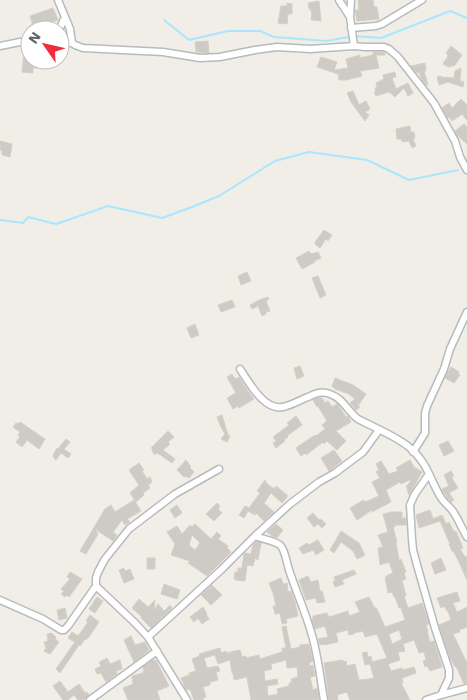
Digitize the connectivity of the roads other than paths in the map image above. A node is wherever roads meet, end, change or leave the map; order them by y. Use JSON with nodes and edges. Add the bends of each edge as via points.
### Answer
{"nodes":[{"id":1,"x":58,"y":0,"type":"edge"},
{"id":2,"x":339,"y":0,"type":"edge"},
{"id":3,"x":351,"y":0,"type":"edge"},
{"id":4,"x":422,"y":0,"type":"edge"},
{"id":5,"x":350,"y":17,"type":"junction"},
{"id":6,"x":65,"y":18,"type":"joint"},
{"id":7,"x":351,"y":28,"type":"junction"},
{"id":8,"x":20,"y":42,"type":"edge"},
{"id":9,"x":72,"y":43,"type":"joint"},
{"id":10,"x":0,"y":46,"type":"edge"},
{"id":11,"x":354,"y":46,"type":"junction"},
{"id":12,"x":467,"y":170,"type":"edge"},
{"id":13,"x":467,"y":312,"type":"edge"},
{"id":14,"x":240,"y":368,"type":"dead end"},
{"id":15,"x":379,"y":430,"type":"junction"},
{"id":16,"x":413,"y":452,"type":"junction"},
{"id":17,"x":219,"y":469,"type":"dead end"},
{"id":18,"x":430,"y":474,"type":"junction"},
{"id":19,"x":255,"y":536,"type":"junction"},
{"id":20,"x":467,"y":537,"type":"edge"},
{"id":21,"x":96,"y":586,"type":"junction"},
{"id":22,"x":0,"y":600,"type":"edge"},
{"id":23,"x":148,"y":636,"type":"junction"},
{"id":24,"x":158,"y":652,"type":"junction"},
{"id":25,"x":467,"y":688,"type":"edge"},
{"id":26,"x":441,"y":695,"type":"junction"},
{"id":27,"x":434,"y":699,"type":"edge"},
{"id":28,"x":90,"y":700,"type":"edge"},
{"id":29,"x":187,"y":700,"type":"edge"},
{"id":30,"x":324,"y":700,"type":"edge"},
{"id":31,"x":426,"y":700,"type":"edge"}],
"edges":[{"from":1,"to":6,"type":"street"},
{"from":2,"to":5,"type":"street"},
{"from":3,"to":5,"type":"street"},
{"from":4,"to":7,"type":"street","via":[[382,24]]},
{"from":5,"to":7,"type":"street"},
{"from":6,"to":9,"type":"street"},
{"from":7,"to":11,"type":"street"},
{"from":8,"to":10,"type":"street"},
{"from":9,"to":11,"type":"street","via":[[83,48],[163,52],[200,58],[277,47]]},
{"from":11,"to":12,"type":"street","via":[[384,47],[398,57],[434,103]]},
{"from":13,"to":16,"type":"street","via":[[427,406],[425,433]]},
{"from":14,"to":15,"type":"street","via":[[265,402],[274,407],[283,407],[322,392],[330,393],[342,401],[354,416]]},
{"from":15,"to":16,"type":"street"},
{"from":15,"to":19,"type":"street","via":[[363,452],[299,496]]},
{"from":16,"to":18,"type":"street"},
{"from":17,"to":21,"type":"street","via":[[175,494],[129,529],[105,559],[98,572]]},
{"from":18,"to":20,"type":"street","via":[[438,494],[452,510]]},
{"from":18,"to":26,"type":"street","via":[[410,505],[417,565],[450,670]]},
{"from":19,"to":23,"type":"street"},
{"from":19,"to":30,"type":"street","via":[[283,548],[311,631]]},
{"from":21,"to":22,"type":"street","via":[[64,630]]},
{"from":21,"to":23,"type":"street"},
{"from":23,"to":24,"type":"street"},
{"from":24,"to":28,"type":"street"},
{"from":24,"to":29,"type":"street"},
{"from":25,"to":26,"type":"street"},
{"from":26,"to":27,"type":"street"},
{"from":27,"to":31,"type":"street"}]}
